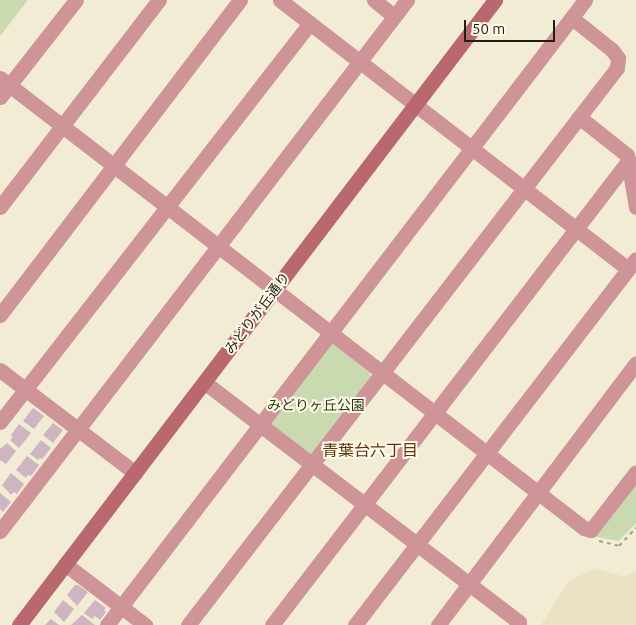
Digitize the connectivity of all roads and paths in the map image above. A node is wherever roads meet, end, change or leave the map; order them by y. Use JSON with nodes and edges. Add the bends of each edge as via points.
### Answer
{"nodes":[{"id":1,"x":76,"y":0,"type":"edge"},
{"id":2,"x":158,"y":0,"type":"edge"},
{"id":3,"x":240,"y":0,"type":"edge"},
{"id":4,"x":280,"y":0,"type":"edge"},
{"id":5,"x":374,"y":0,"type":"edge"},
{"id":6,"x":407,"y":0,"type":"edge"},
{"id":7,"x":495,"y":0,"type":"edge"},
{"id":8,"x":585,"y":0,"type":"edge"},
{"id":9,"x":394,"y":16,"type":"junction"},
{"id":10,"x":572,"y":18,"type":"junction"},
{"id":11,"x":310,"y":23,"type":"junction"},
{"id":12,"x":360,"y":62,"type":"junction"},
{"id":13,"x":3,"y":87,"type":"edge"},
{"id":14,"x":416,"y":105,"type":"junction"},
{"id":15,"x":579,"y":117,"type":"junction"},
{"id":16,"x":62,"y":126,"type":"junction"},
{"id":17,"x":470,"y":147,"type":"junction"},
{"id":18,"x":628,"y":160,"type":"junction"},
{"id":19,"x":114,"y":166,"type":"junction"},
{"id":20,"x":524,"y":189,"type":"junction"},
{"id":21,"x":167,"y":206,"type":"junction"},
{"id":22,"x":0,"y":207,"type":"edge"},
{"id":23,"x":636,"y":207,"type":"edge"},
{"id":24,"x":576,"y":229,"type":"junction"},
{"id":25,"x":219,"y":246,"type":"junction"},
{"id":26,"x":632,"y":264,"type":"edge"},
{"id":27,"x":276,"y":289,"type":"junction"},
{"id":28,"x":0,"y":315,"type":"edge"},
{"id":29,"x":330,"y":332,"type":"junction"},
{"id":30,"x":636,"y":363,"type":"edge"},
{"id":31,"x":0,"y":370,"type":"edge"},
{"id":32,"x":382,"y":372,"type":"junction"},
{"id":33,"x":204,"y":382,"type":"junction"},
{"id":34,"x":26,"y":389,"type":"junction"},
{"id":35,"x":434,"y":413,"type":"junction"},
{"id":36,"x":0,"y":422,"type":"edge"},
{"id":37,"x":260,"y":425,"type":"junction"},
{"id":38,"x":78,"y":429,"type":"junction"},
{"id":39,"x":486,"y":454,"type":"junction"},
{"id":40,"x":312,"y":464,"type":"junction"},
{"id":41,"x":636,"y":472,"type":"edge"},
{"id":42,"x":135,"y":473,"type":"junction"},
{"id":43,"x":537,"y":494,"type":"junction"},
{"id":44,"x":364,"y":505,"type":"junction"},
{"id":45,"x":636,"y":528,"type":"edge"},
{"id":46,"x":591,"y":530,"type":"junction"},
{"id":47,"x":0,"y":531,"type":"edge"},
{"id":48,"x":416,"y":545,"type":"junction"},
{"id":49,"x":65,"y":564,"type":"junction"},
{"id":50,"x":468,"y":585,"type":"junction"},
{"id":51,"x":121,"y":607,"type":"junction"},
{"id":52,"x":18,"y":625,"type":"edge"},
{"id":53,"x":107,"y":625,"type":"edge"},
{"id":54,"x":145,"y":625,"type":"edge"},
{"id":55,"x":188,"y":625,"type":"edge"},
{"id":56,"x":272,"y":625,"type":"edge"},
{"id":57,"x":355,"y":625,"type":"edge"},
{"id":58,"x":438,"y":625,"type":"edge"},
{"id":59,"x":516,"y":625,"type":"edge"}],
"edges":[{"from":1,"to":13,"type":"street"},
{"from":2,"to":16,"type":"street"},
{"from":3,"to":19,"type":"street"},
{"from":4,"to":11,"type":"street"},
{"from":5,"to":9,"type":"street"},
{"from":6,"to":9,"type":"street"},
{"from":7,"to":14,"type":"street","name":"みどりが丘通り"},
{"from":8,"to":10,"type":"street"},
{"from":9,"to":12,"type":"street"},
{"from":10,"to":15,"type":"street","via":[[618,58],[616,68]]},
{"from":10,"to":17,"type":"street"},
{"from":11,"to":12,"type":"street"},
{"from":11,"to":21,"type":"street"},
{"from":12,"to":14,"type":"street"},
{"from":12,"to":25,"type":"street"},
{"from":13,"to":16,"type":"street"},
{"from":14,"to":17,"type":"street"},
{"from":14,"to":27,"type":"street","name":"みどりが丘通り"},
{"from":15,"to":18,"type":"street","via":[[628,155]]},
{"from":15,"to":20,"type":"street"},
{"from":16,"to":19,"type":"street"},
{"from":16,"to":22,"type":"street"},
{"from":17,"to":20,"type":"street"},
{"from":17,"to":29,"type":"street"},
{"from":18,"to":23,"type":"street"},
{"from":18,"to":24,"type":"street"},
{"from":19,"to":21,"type":"street"},
{"from":19,"to":28,"type":"street"},
{"from":20,"to":24,"type":"street"},
{"from":20,"to":32,"type":"street"},
{"from":21,"to":25,"type":"street"},
{"from":21,"to":34,"type":"street"},
{"from":24,"to":26,"type":"street"},
{"from":24,"to":35,"type":"street"},
{"from":25,"to":27,"type":"street"},
{"from":25,"to":38,"type":"street"},
{"from":26,"to":39,"type":"street"},
{"from":27,"to":29,"type":"street"},
{"from":27,"to":33,"type":"street","name":"みどりが丘通り"},
{"from":29,"to":32,"type":"street"},
{"from":29,"to":37,"type":"street"},
{"from":30,"to":43,"type":"street"},
{"from":31,"to":34,"type":"street"},
{"from":32,"to":35,"type":"street"},
{"from":32,"to":40,"type":"street"},
{"from":33,"to":37,"type":"street"},
{"from":33,"to":42,"type":"street","name":"みどりが丘通り"},
{"from":34,"to":36,"type":"street"},
{"from":34,"to":38,"type":"street"},
{"from":35,"to":39,"type":"street"},
{"from":35,"to":44,"type":"street"},
{"from":37,"to":40,"type":"street"},
{"from":37,"to":51,"type":"street"},
{"from":38,"to":42,"type":"street"},
{"from":38,"to":47,"type":"street"},
{"from":39,"to":43,"type":"street"},
{"from":39,"to":48,"type":"street"},
{"from":40,"to":44,"type":"street"},
{"from":40,"to":55,"type":"street"},
{"from":41,"to":46,"type":"street"},
{"from":42,"to":49,"type":"street","name":"みどりが丘通り"},
{"from":43,"to":46,"type":"street"},
{"from":43,"to":50,"type":"street"},
{"from":44,"to":48,"type":"street"},
{"from":44,"to":56,"type":"street"},
{"from":45,"to":46,"type":"path","via":[[619,546],[594,539]]},
{"from":48,"to":50,"type":"street"},
{"from":48,"to":57,"type":"street"},
{"from":49,"to":51,"type":"street"},
{"from":49,"to":52,"type":"street","name":"みどりが丘通り"},
{"from":50,"to":58,"type":"street"},
{"from":50,"to":59,"type":"street","via":[[518,622]]},
{"from":51,"to":53,"type":"street"},
{"from":51,"to":54,"type":"street"}]}
